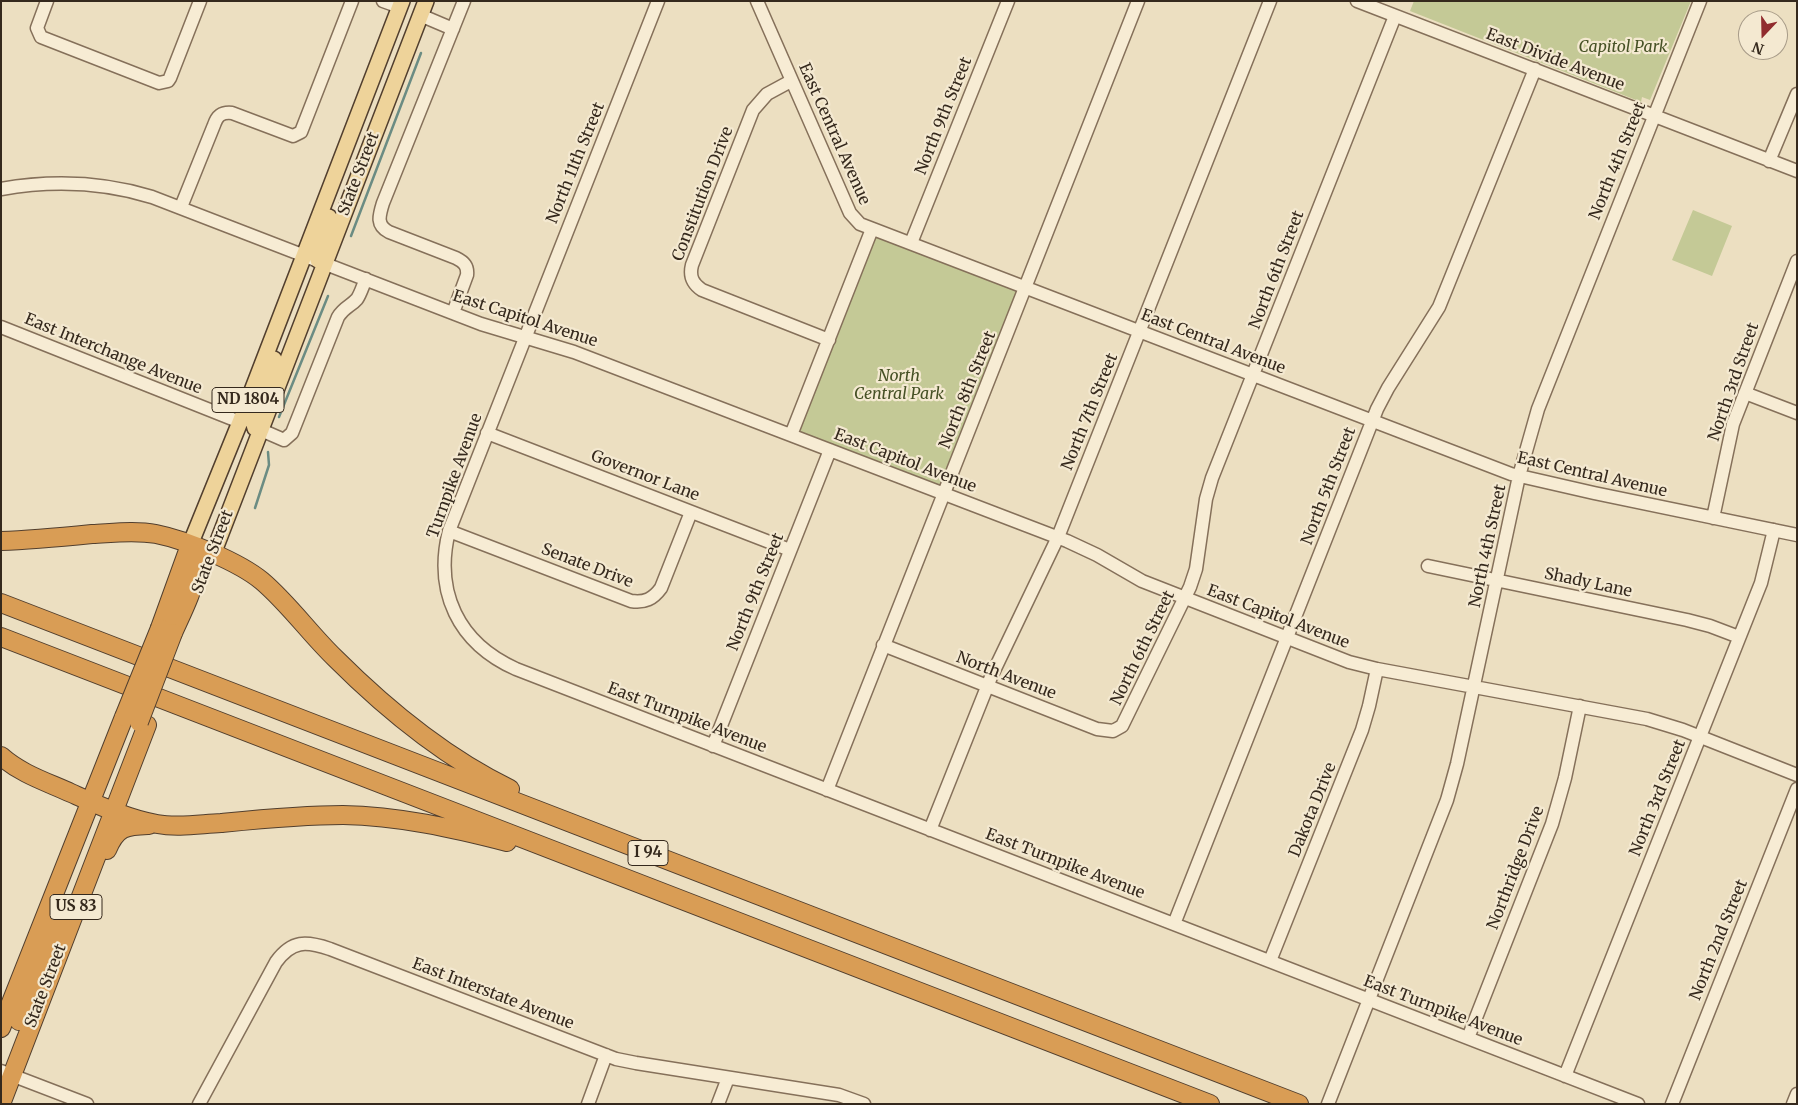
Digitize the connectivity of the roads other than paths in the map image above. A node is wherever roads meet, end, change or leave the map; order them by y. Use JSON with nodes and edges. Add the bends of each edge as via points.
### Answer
{"nodes":[{"id":1,"x":47,"y":1,"type":"edge"},
{"id":2,"x":200,"y":1,"type":"edge"},
{"id":3,"x":352,"y":1,"type":"edge"},
{"id":4,"x":383,"y":1,"type":"edge"},
{"id":5,"x":414,"y":1,"type":"edge"},
{"id":6,"x":464,"y":1,"type":"edge"},
{"id":7,"x":658,"y":1,"type":"edge"},
{"id":8,"x":757,"y":1,"type":"edge"},
{"id":9,"x":1008,"y":1,"type":"edge"},
{"id":10,"x":1138,"y":1,"type":"edge"},
{"id":11,"x":1270,"y":1,"type":"edge"},
{"id":12,"x":1358,"y":1,"type":"edge"},
{"id":13,"x":1700,"y":1,"type":"edge"},
{"id":14,"x":401,"y":4,"type":"edge"},
{"id":15,"x":423,"y":8,"type":"edge"},
{"id":16,"x":1395,"y":16,"type":"junction"},
{"id":17,"x":453,"y":29,"type":"junction"},
{"id":18,"x":1535,"y":69,"type":"junction"},
{"id":19,"x":791,"y":81,"type":"junction"},
{"id":20,"x":392,"y":90,"type":"junction"},
{"id":21,"x":1797,"y":94,"type":"edge"},
{"id":22,"x":1654,"y":116,"type":"junction"},
{"id":23,"x":1769,"y":161,"type":"junction"},
{"id":24,"x":1797,"y":171,"type":"edge"},
{"id":25,"x":1,"y":189,"type":"edge"},
{"id":26,"x":182,"y":207,"type":"junction"},
{"id":27,"x":872,"y":229,"type":"junction"},
{"id":28,"x":911,"y":243,"type":"junction"},
{"id":29,"x":315,"y":259,"type":"junction"},
{"id":30,"x":1797,"y":261,"type":"edge"},
{"id":31,"x":366,"y":279,"type":"junction"},
{"id":32,"x":1025,"y":288,"type":"junction"},
{"id":33,"x":1784,"y":292,"type":"junction"},
{"id":34,"x":1797,"y":297,"type":"edge"},
{"id":35,"x":453,"y":313,"type":"junction"},
{"id":36,"x":278,"y":322,"type":"junction"},
{"id":37,"x":1,"y":327,"type":"edge"},
{"id":38,"x":1140,"y":331,"type":"junction"},
{"id":39,"x":525,"y":337,"type":"junction"},
{"id":40,"x":829,"y":340,"type":"junction"},
{"id":41,"x":1254,"y":375,"type":"junction"},
{"id":42,"x":1745,"y":393,"type":"junction"},
{"id":43,"x":1797,"y":413,"type":"edge"},
{"id":44,"x":1372,"y":421,"type":"junction"},
{"id":45,"x":237,"y":429,"type":"junction"},
{"id":46,"x":261,"y":430,"type":"junction"},
{"id":47,"x":487,"y":433,"type":"junction"},
{"id":48,"x":791,"y":435,"type":"junction"},
{"id":49,"x":830,"y":450,"type":"junction"},
{"id":50,"x":1519,"y":476,"type":"junction"},
{"id":51,"x":944,"y":494,"type":"junction"},
{"id":52,"x":233,"y":503,"type":"junction"},
{"id":53,"x":691,"y":512,"type":"junction"},
{"id":54,"x":1713,"y":518,"type":"junction"},
{"id":55,"x":1774,"y":530,"type":"junction"},
{"id":56,"x":449,"y":531,"type":"junction"},
{"id":57,"x":1797,"y":535,"type":"edge"},
{"id":58,"x":165,"y":536,"type":"junction"},
{"id":59,"x":1058,"y":538,"type":"junction"},
{"id":60,"x":1,"y":541,"type":"edge"},
{"id":61,"x":190,"y":545,"type":"junction"},
{"id":62,"x":790,"y":550,"type":"junction"},
{"id":63,"x":213,"y":554,"type":"junction"},
{"id":64,"x":1428,"y":566,"type":"dead end"},
{"id":65,"x":1497,"y":580,"type":"junction"},
{"id":66,"x":1186,"y":598,"type":"junction"},
{"id":67,"x":1,"y":603,"type":"edge"},
{"id":68,"x":171,"y":632,"type":"junction"},
{"id":69,"x":1,"y":637,"type":"edge"},
{"id":70,"x":1740,"y":637,"type":"junction"},
{"id":71,"x":1287,"y":638,"type":"junction"},
{"id":72,"x":883,"y":645,"type":"junction"},
{"id":73,"x":483,"y":650,"type":"joint"},
{"id":74,"x":1377,"y":669,"type":"junction"},
{"id":75,"x":987,"y":687,"type":"junction"},
{"id":76,"x":1474,"y":687,"type":"junction"},
{"id":77,"x":1580,"y":706,"type":"junction"},
{"id":78,"x":136,"y":721,"type":"junction"},
{"id":79,"x":1118,"y":730,"type":"joint"},
{"id":80,"x":1700,"y":736,"type":"junction"},
{"id":81,"x":713,"y":746,"type":"junction"},
{"id":82,"x":1,"y":756,"type":"edge"},
{"id":83,"x":1797,"y":774,"type":"edge"},
{"id":84,"x":1797,"y":789,"type":"edge"},
{"id":85,"x":827,"y":790,"type":"junction"},
{"id":86,"x":91,"y":801,"type":"junction"},
{"id":87,"x":114,"y":810,"type":"junction"},
{"id":88,"x":157,"y":824,"type":"junction"},
{"id":89,"x":930,"y":830,"type":"junction"},
{"id":90,"x":68,"y":859,"type":"junction"},
{"id":91,"x":749,"y":892,"type":"junction"},
{"id":92,"x":679,"y":898,"type":"junction"},
{"id":93,"x":1174,"y":924,"type":"junction"},
{"id":94,"x":1270,"y":961,"type":"junction"},
{"id":95,"x":1369,"y":999,"type":"junction"},
{"id":96,"x":1,"y":1002,"type":"edge"},
{"id":97,"x":1,"y":1028,"type":"edge"},
{"id":98,"x":26,"y":1037,"type":"junction"},
{"id":99,"x":1468,"y":1038,"type":"junction"},
{"id":100,"x":606,"y":1055,"type":"junction"},
{"id":101,"x":7,"y":1073,"type":"edge"},
{"id":102,"x":1566,"y":1076,"type":"junction"},
{"id":103,"x":728,"y":1078,"type":"junction"},
{"id":104,"x":1797,"y":1094,"type":"edge"},
{"id":105,"x":851,"y":1101,"type":"edge"},
{"id":106,"x":1297,"y":1103,"type":"edge"},
{"id":107,"x":1,"y":1104,"type":"edge"},
{"id":108,"x":88,"y":1104,"type":"edge"},
{"id":109,"x":199,"y":1104,"type":"edge"},
{"id":110,"x":588,"y":1104,"type":"edge"},
{"id":111,"x":718,"y":1104,"type":"edge"},
{"id":112,"x":864,"y":1104,"type":"edge"},
{"id":113,"x":1210,"y":1104,"type":"edge"},
{"id":114,"x":1328,"y":1104,"type":"edge"},
{"id":115,"x":1638,"y":1104,"type":"edge"},
{"id":116,"x":1672,"y":1104,"type":"edge"},
{"id":117,"x":1793,"y":1104,"type":"edge"}],
"edges":[{"from":1,"to":2,"type":"street","via":[[37,28],[44,39],[164,83],[170,78]]},
{"from":3,"to":26,"type":"street","via":[[297,135],[288,135],[223,113],[216,118]]},
{"from":4,"to":14,"type":"street"},
{"from":5,"to":15,"type":"main road","via":[[413,8]]},
{"from":6,"to":17,"type":"street"},
{"from":7,"to":39,"type":"street","name":"North 11th Street"},
{"from":8,"to":19,"type":"street","name":"East Central Avenue"},
{"from":9,"to":28,"type":"street","name":"North 9th Street"},
{"from":10,"to":32,"type":"street","name":"North 8th Street"},
{"from":11,"to":38,"type":"street","name":"North 7th Street"},
{"from":12,"to":16,"type":"street","name":"East Divide Avenue"},
{"from":13,"to":22,"type":"street","name":"North 4th Street"},
{"from":14,"to":20,"type":"main road","via":[[408,17],[388,74]]},
{"from":14,"to":29,"type":"main road","name":"State Street","number":"ND 1804","via":[[344,152]]},
{"from":15,"to":17,"type":"street"},
{"from":15,"to":20,"type":"main road","name":"State Street","number":"ND 1804"},
{"from":16,"to":18,"type":"street","name":"East Divide Avenue"},
{"from":16,"to":41,"type":"street","name":"North 6th Street"},
{"from":17,"to":35,"type":"street","via":[[383,203],[379,221],[389,232],[464,263],[467,275]]},
{"from":18,"to":22,"type":"street","name":"East Divide Avenue"},
{"from":18,"to":44,"type":"street","name":"North 5th Street","via":[[1439,307],[1388,388]]},
{"from":19,"to":27,"type":"street","name":"East Central Avenue","via":[[850,214],[860,224]]},
{"from":19,"to":40,"type":"street","name":"Constitution Drive","via":[[767,94],[753,110],[691,274],[694,283],[702,290]]},
{"from":20,"to":29,"type":"main road","name":"State Street","number":"ND 1804"},
{"from":21,"to":23,"type":"street"},
{"from":22,"to":23,"type":"street","name":"East Divide Avenue"},
{"from":22,"to":50,"type":"street","name":"North 4th Street","via":[[1550,378]]},
{"from":23,"to":24,"type":"street","name":"East Divide Avenue"},
{"from":25,"to":26,"type":"street","name":"East Capitol Avenue","via":[[41,184],[90,185],[141,193]]},
{"from":26,"to":29,"type":"street","name":"East Capitol Avenue"},
{"from":27,"to":28,"type":"street","name":"East Central Avenue"},
{"from":27,"to":40,"type":"street"},
{"from":28,"to":32,"type":"street","name":"East Central Avenue"},
{"from":29,"to":31,"type":"street","name":"East Capitol Avenue"},
{"from":29,"to":36,"type":"main road","name":"State Street","number":"ND 1804"},
{"from":29,"to":46,"type":"main road","name":"State Street","number":"ND 1804","via":[[281,379]]},
{"from":30,"to":33,"type":"street","name":"North 3rd Street"},
{"from":31,"to":35,"type":"street","name":"East Capitol Avenue"},
{"from":31,"to":46,"type":"street","via":[[355,301],[338,316],[292,433],[284,440]]},
{"from":32,"to":38,"type":"street","name":"East Central Avenue"},
{"from":32,"to":51,"type":"street","name":"North 8th Street"},
{"from":33,"to":34,"type":"street"},
{"from":33,"to":42,"type":"street","name":"North 3rd Street"},
{"from":35,"to":39,"type":"street","name":"East Capitol Avenue"},
{"from":36,"to":45,"type":"main road","name":"State Street","number":"ND 1804"},
{"from":36,"to":46,"type":"main road","via":[[274,361],[253,422],[255,428]]},
{"from":37,"to":45,"type":"street","name":"East Interchange Avenue"},
{"from":38,"to":41,"type":"street","name":"East Central Avenue"},
{"from":38,"to":59,"type":"street","name":"North 7th Street"},
{"from":39,"to":47,"type":"street","name":"Turnpike Avenue"},
{"from":39,"to":48,"type":"street","name":"East Capitol Avenue","via":[[574,352]]},
{"from":40,"to":48,"type":"street"},
{"from":41,"to":44,"type":"street","name":"East Central Avenue"},
{"from":41,"to":66,"type":"street","name":"North 6th Street","via":[[1208,492],[1196,569]]},
{"from":42,"to":43,"type":"street"},
{"from":42,"to":54,"type":"street","name":"North 3rd Street","via":[[1731,432]]},
{"from":44,"to":50,"type":"street","name":"East Central Avenue"},
{"from":44,"to":71,"type":"street","name":"North 5th Street"},
{"from":45,"to":52,"type":"main road","via":[[245,425],[248,436],[230,484]]},
{"from":45,"to":58,"type":"main road","via":[[215,463],[189,523],[180,533]]},
{"from":45,"to":61,"type":"main road","name":"State Street","number":"ND 1804"},
{"from":46,"to":52,"type":"main road","name":"State Street","number":"ND 1804"},
{"from":47,"to":53,"type":"street","name":"Governor Lane"},
{"from":47,"to":56,"type":"street","name":"Turnpike Avenue"},
{"from":48,"to":49,"type":"street","name":"East Capitol Avenue"},
{"from":49,"to":51,"type":"street","name":"East Capitol Avenue"},
{"from":49,"to":62,"type":"street","name":"North 9th Street"},
{"from":50,"to":54,"type":"street","name":"East Central Avenue"},
{"from":50,"to":65,"type":"street","name":"North 4th Street"},
{"from":51,"to":59,"type":"street","name":"East Capitol Avenue"},
{"from":51,"to":72,"type":"street","name":"North 8th Street"},
{"from":52,"to":63,"type":"main road","name":"State Street","number":"ND 1804"},
{"from":53,"to":56,"type":"street","name":"Senate Drive","via":[[661,588],[643,602],[632,601]]},
{"from":53,"to":62,"type":"street","name":"Governor Lane"},
{"from":54,"to":55,"type":"street","name":"East Central Avenue"},
{"from":55,"to":57,"type":"street","name":"East Central Avenue"},
{"from":55,"to":70,"type":"street","name":"North 3rd Street","via":[[1765,572]]},
{"from":56,"to":73,"type":"street","name":"Turnpike Avenue","via":[[444,567],[449,598],[464,628]]},
{"from":58,"to":60,"type":"highway","via":[[121,532]]},
{"from":58,"to":61,"type":"highway"},
{"from":59,"to":66,"type":"street","name":"East Capitol Avenue"},
{"from":59,"to":75,"type":"street","name":"North 7th Street"},
{"from":61,"to":63,"type":"highway"},
{"from":61,"to":68,"type":"highway","name":"State Street","number":"ND 1804","via":[[178,579]]},
{"from":61,"to":68,"type":"highway","via":[[196,570]]},
{"from":62,"to":81,"type":"street","name":"North 9th Street"},
{"from":63,"to":68,"type":"highway","name":"State Street","number":"US 83"},
{"from":63,"to":91,"type":"highway","via":[[238,565],[262,582],[385,705],[470,767],[516,792]]},
{"from":64,"to":65,"type":"street","name":"Shady Lane"},
{"from":65,"to":70,"type":"street","name":"Shady Lane","via":[[1687,620]]},
{"from":65,"to":76,"type":"street","name":"North 4th Street"},
{"from":66,"to":71,"type":"street","name":"East Capitol Avenue"},
{"from":66,"to":79,"type":"street","name":"North 6th Street","via":[[1125,722]]},
{"from":67,"to":91,"type":"highway","number":"I 94"},
{"from":68,"to":78,"type":"highway","name":"State Street","number":"ND 1804","bridge":true},
{"from":68,"to":78,"type":"highway","name":"State Street","number":"US 83"},
{"from":69,"to":92,"type":"highway","number":"I 94"},
{"from":70,"to":80,"type":"street","name":"North 3rd Street"},
{"from":71,"to":74,"type":"street","name":"East Capitol Avenue","via":[[1349,662]]},
{"from":71,"to":93,"type":"street","name":"North 5th Street"},
{"from":72,"to":75,"type":"street","name":"North Avenue"},
{"from":72,"to":85,"type":"street","name":"North 8th Street"},
{"from":73,"to":81,"type":"street","name":"East Turnpike Avenue","via":[[516,669]]},
{"from":74,"to":76,"type":"street","name":"East Capitol Avenue"},
{"from":74,"to":94,"type":"street","name":"Dakota Drive","via":[[1362,730]]},
{"from":75,"to":79,"type":"street","name":"North Avenue","via":[[1102,730]]},
{"from":75,"to":89,"type":"street","name":"North 7th Street"},
{"from":76,"to":77,"type":"street","name":"East Capitol Avenue"},
{"from":76,"to":95,"type":"street","name":"North 4th Street","via":[[1447,800]]},
{"from":77,"to":80,"type":"street","name":"East Capitol Avenue","via":[[1647,719]]},
{"from":77,"to":99,"type":"street","name":"Northridge Drive","via":[[1570,759],[1552,824]]},
{"from":78,"to":86,"type":"highway","name":"State Street","number":"ND 1804"},
{"from":78,"to":87,"type":"highway","name":"State Street","number":"US 83","via":[[124,784]]},
{"from":78,"to":87,"type":"highway","via":[[111,780]]},
{"from":80,"to":83,"type":"street","name":"East Capitol Avenue"},
{"from":80,"to":102,"type":"street","name":"North 3rd Street"},
{"from":81,"to":85,"type":"street","name":"East Turnpike Avenue"},
{"from":82,"to":86,"type":"highway","via":[[23,772]]},
{"from":84,"to":116,"type":"street","name":"North 2nd Street"},
{"from":85,"to":89,"type":"street","name":"East Turnpike Avenue"},
{"from":86,"to":87,"type":"highway"},
{"from":86,"to":90,"type":"highway","name":"State Street","number":"US 83"},
{"from":87,"to":88,"type":"highway"},
{"from":87,"to":98,"type":"highway","name":"State Street","number":"US 83"},
{"from":88,"to":92,"type":"highway","via":[[178,826],[325,815],[394,819],[468,832],[544,852]]},
{"from":88,"to":98,"type":"highway","via":[[127,827],[117,832],[41,1019]]},
{"from":89,"to":93,"type":"street","name":"East Turnpike Avenue"},
{"from":90,"to":96,"type":"highway","via":[[39,907]]},
{"from":90,"to":97,"type":"highway","name":"State Street","number":"US 83"},
{"from":90,"to":101,"type":"highway","via":[[52,936],[7,1056]]},
{"from":91,"to":106,"type":"highway","number":"I 94"},
{"from":92,"to":113,"type":"highway","number":"I 94"},
{"from":93,"to":94,"type":"street","name":"East Turnpike Avenue"},
{"from":94,"to":95,"type":"street","name":"East Turnpike Avenue"},
{"from":95,"to":99,"type":"street","name":"East Turnpike Avenue"},
{"from":95,"to":114,"type":"street","name":"North 4th Street"},
{"from":98,"to":101,"type":"highway","name":"State Street","number":"US 83"},
{"from":99,"to":102,"type":"street","name":"East Turnpike Avenue"},
{"from":100,"to":103,"type":"street","name":"East Interstate Avenue"},
{"from":100,"to":109,"type":"street","name":"East Interstate Avenue","via":[[330,949],[303,944],[287,949],[276,962]]},
{"from":100,"to":110,"type":"street"},
{"from":101,"to":107,"type":"highway","name":"State Street","number":"US 83"},
{"from":101,"to":108,"type":"street"},
{"from":102,"to":115,"type":"street","name":"East Turnpike Avenue"},
{"from":103,"to":105,"type":"street","name":"East Interstate Avenue","via":[[839,1095]]},
{"from":103,"to":111,"type":"street"},
{"from":104,"to":117,"type":"street"},
{"from":105,"to":112,"type":"street","name":"East Interstate Avenue"}]}
